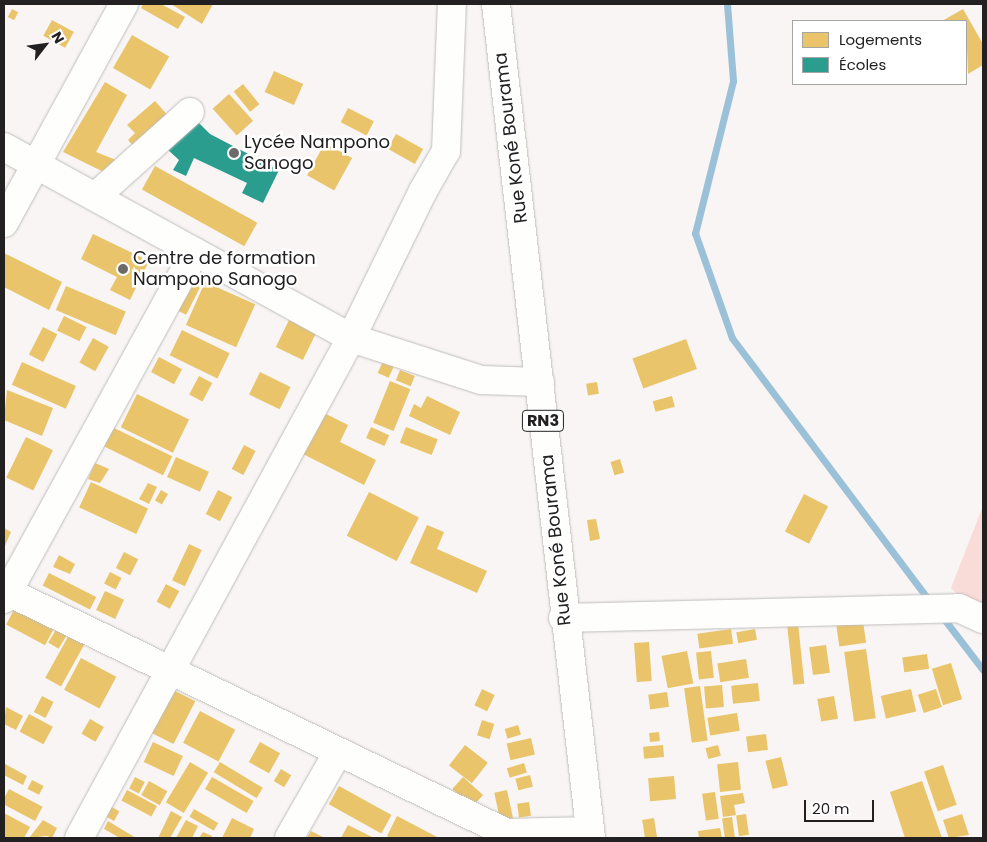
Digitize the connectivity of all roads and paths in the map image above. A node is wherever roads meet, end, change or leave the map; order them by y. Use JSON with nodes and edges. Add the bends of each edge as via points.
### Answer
{"nodes":[{"id":1,"x":124,"y":4,"type":"edge"},
{"id":2,"x":452,"y":4,"type":"edge"},
{"id":3,"x":496,"y":4,"type":"edge"},
{"id":4,"x":190,"y":112,"type":"dead end"},
{"id":5,"x":4,"y":146,"type":"edge"},
{"id":6,"x":36,"y":164,"type":"junction"},
{"id":7,"x":96,"y":196,"type":"junction"},
{"id":8,"x":4,"y":223,"type":"edge"},
{"id":9,"x":195,"y":252,"type":"junction"},
{"id":10,"x":351,"y":338,"type":"junction"},
{"id":11,"x":540,"y":382,"type":"junction"},
{"id":12,"x":5,"y":594,"type":"edge"},
{"id":13,"x":563,"y":618,"type":"junction"},
{"id":14,"x":983,"y":618,"type":"edge"},
{"id":15,"x":168,"y":670,"type":"junction"},
{"id":16,"x":338,"y":752,"type":"junction"},
{"id":17,"x":590,"y":835,"type":"edge"},
{"id":18,"x":505,"y":836,"type":"edge"},
{"id":19,"x":78,"y":838,"type":"edge"},
{"id":20,"x":289,"y":838,"type":"edge"}],
"edges":[{"from":1,"to":6,"type":"main road"},
{"from":2,"to":10,"type":"main road","via":[[446,151]]},
{"from":3,"to":11,"type":"main road","name":"Rue Koné Bourama","number":"RN3"},
{"from":4,"to":7,"type":"main road"},
{"from":5,"to":6,"type":"main road"},
{"from":6,"to":7,"type":"main road"},
{"from":6,"to":8,"type":"main road"},
{"from":7,"to":9,"type":"main road"},
{"from":9,"to":10,"type":"main road"},
{"from":9,"to":12,"type":"main road"},
{"from":10,"to":11,"type":"main road","via":[[481,380]]},
{"from":10,"to":15,"type":"main road"},
{"from":11,"to":13,"type":"main road","name":"Rue Koné Bourama","number":"RN3"},
{"from":12,"to":15,"type":"main road"},
{"from":13,"to":14,"type":"main road","via":[[959,608]]},
{"from":13,"to":17,"type":"main road","name":"Rue Koné Bourama","number":"RN3"},
{"from":15,"to":16,"type":"main road"},
{"from":15,"to":19,"type":"main road"},
{"from":16,"to":18,"type":"main road"},
{"from":16,"to":20,"type":"main road"},
{"from":17,"to":18,"type":"main road"}]}
